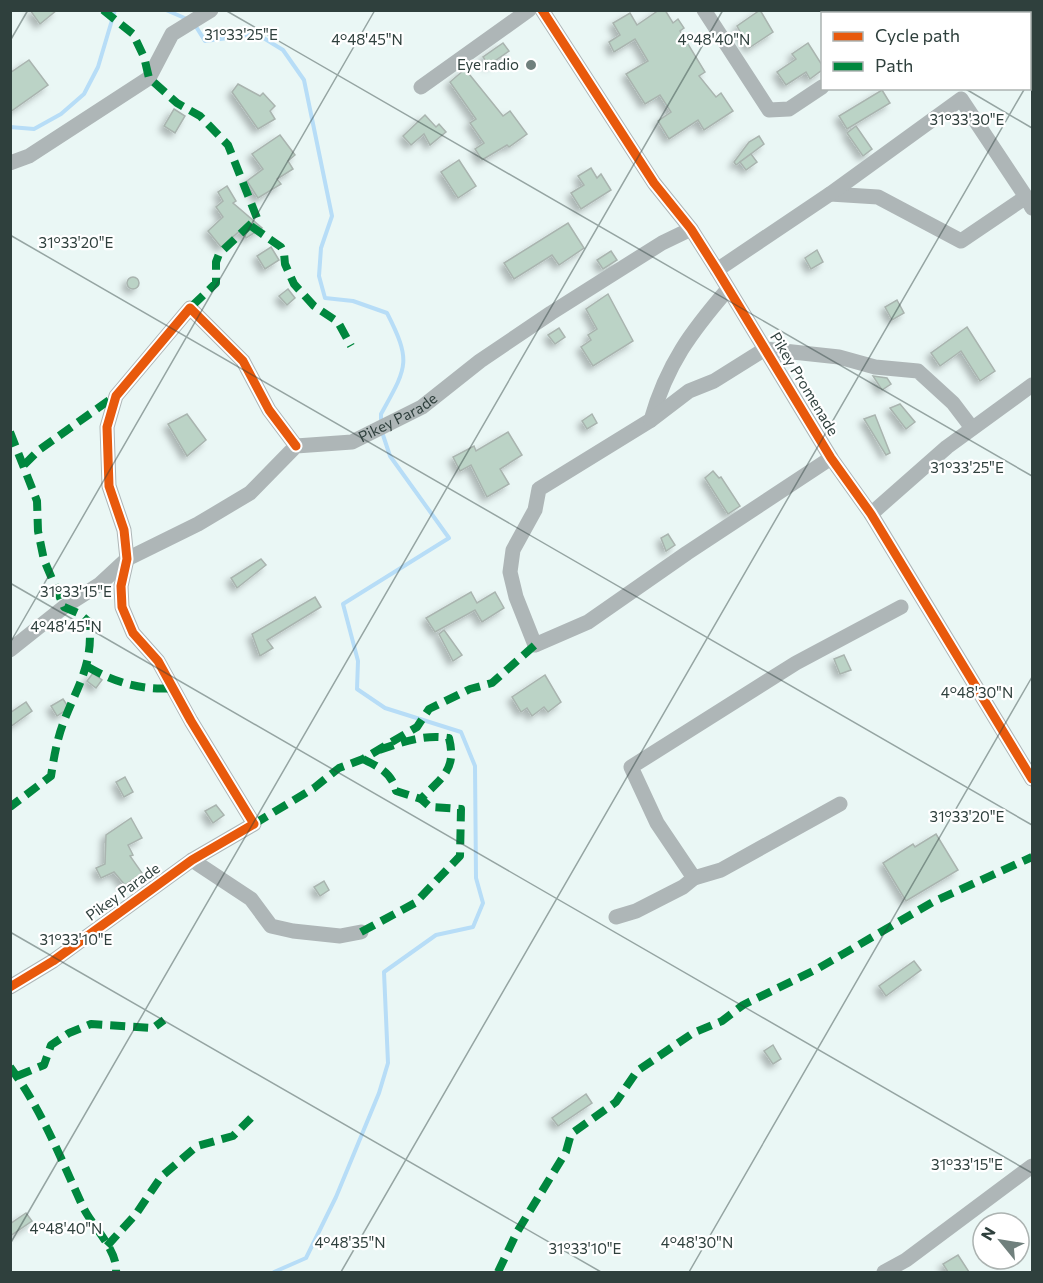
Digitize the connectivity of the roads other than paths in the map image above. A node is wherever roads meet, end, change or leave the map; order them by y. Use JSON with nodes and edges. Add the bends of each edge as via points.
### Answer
{"nodes":[{"id":1,"x":211,"y":10,"type":"edge"},
{"id":2,"x":529,"y":10,"type":"edge"},
{"id":3,"x":542,"y":10,"type":"edge"},
{"id":4,"x":704,"y":10,"type":"edge"},
{"id":5,"x":421,"y":87,"type":"dead end"},
{"id":6,"x":821,"y":88,"type":"edge"},
{"id":7,"x":10,"y":163,"type":"edge"},
{"id":8,"x":830,"y":194,"type":"junction"},
{"id":9,"x":1029,"y":202,"type":"edge"},
{"id":10,"x":691,"y":229,"type":"junction"},
{"id":11,"x":717,"y":270,"type":"junction"},
{"id":12,"x":728,"y":289,"type":"junction"},
{"id":13,"x":765,"y":349,"type":"junction"},
{"id":14,"x":1032,"y":385,"type":"edge"},
{"id":15,"x":651,"y":420,"type":"junction"},
{"id":16,"x":972,"y":428,"type":"junction"},
{"id":17,"x":296,"y":446,"type":"junction"},
{"id":18,"x":831,"y":458,"type":"junction"},
{"id":19,"x":871,"y":514,"type":"junction"},
{"id":20,"x":127,"y":559,"type":"junction"},
{"id":21,"x":901,"y":608,"type":"dead end"},
{"id":22,"x":10,"y":650,"type":"edge"},
{"id":23,"x":1032,"y":779,"type":"edge"},
{"id":24,"x":840,"y":804,"type":"dead end"},
{"id":25,"x":192,"y":860,"type":"junction"},
{"id":26,"x":694,"y":878,"type":"junction"},
{"id":27,"x":616,"y":917,"type":"dead end"},
{"id":28,"x":361,"y":933,"type":"dead end"},
{"id":29,"x":10,"y":987,"type":"edge"},
{"id":30,"x":1032,"y":1166,"type":"edge"},
{"id":31,"x":884,"y":1272,"type":"edge"}],
"edges":[{"from":1,"to":7,"type":"street","via":[[172,34],[149,78],[29,156]]},
{"from":2,"to":5,"type":"street"},
{"from":3,"to":10,"type":"street","name":"Pikey Promenade","via":[[654,183]]},
{"from":4,"to":6,"type":"street","via":[[769,110],[789,109]]},
{"from":8,"to":9,"type":"street","via":[[878,197],[961,241]]},
{"from":8,"to":9,"type":"street","via":[[961,99]]},
{"from":8,"to":11,"type":"street"},
{"from":10,"to":11,"type":"street","name":"Pikey Promenade"},
{"from":10,"to":17,"type":"street","name":"Pikey Parade","via":[[662,243],[489,355],[422,407],[352,442]]},
{"from":11,"to":12,"type":"street","name":"Pikey Promenade"},
{"from":12,"to":13,"type":"street","name":"Pikey Promenade"},
{"from":12,"to":15,"type":"street","via":[[675,357]]},
{"from":13,"to":15,"type":"street","via":[[689,392]]},
{"from":13,"to":16,"type":"street","via":[[840,357],[875,367],[918,372],[953,403]]},
{"from":13,"to":18,"type":"street","name":"Pikey Promenade"},
{"from":14,"to":16,"type":"street"},
{"from":15,"to":18,"type":"street","via":[[539,489],[535,510],[513,550],[510,572],[535,645],[588,622]]},
{"from":16,"to":19,"type":"street"},
{"from":17,"to":20,"type":"street","via":[[250,493]]},
{"from":17,"to":20,"type":"street","via":[[269,410],[243,361],[190,308],[116,396],[107,428],[109,486],[124,530]]},
{"from":18,"to":19,"type":"street","name":"Pikey Promenade"},
{"from":19,"to":23,"type":"street","name":"Pikey Promenade"},
{"from":20,"to":22,"type":"street","via":[[100,584]]},
{"from":20,"to":25,"type":"street","name":"Pikey Parade","via":[[120,597],[133,633],[159,661],[254,824]]},
{"from":21,"to":26,"type":"street","via":[[796,663],[631,767],[657,823]]},
{"from":24,"to":26,"type":"street","via":[[721,870]]},
{"from":25,"to":28,"type":"street","via":[[251,899],[271,926],[340,936]]},
{"from":25,"to":29,"type":"street","name":"Pikey Parade","via":[[53,961]]},
{"from":26,"to":27,"type":"street","via":[[636,911]]},
{"from":30,"to":31,"type":"street","via":[[906,1260]]}]}
